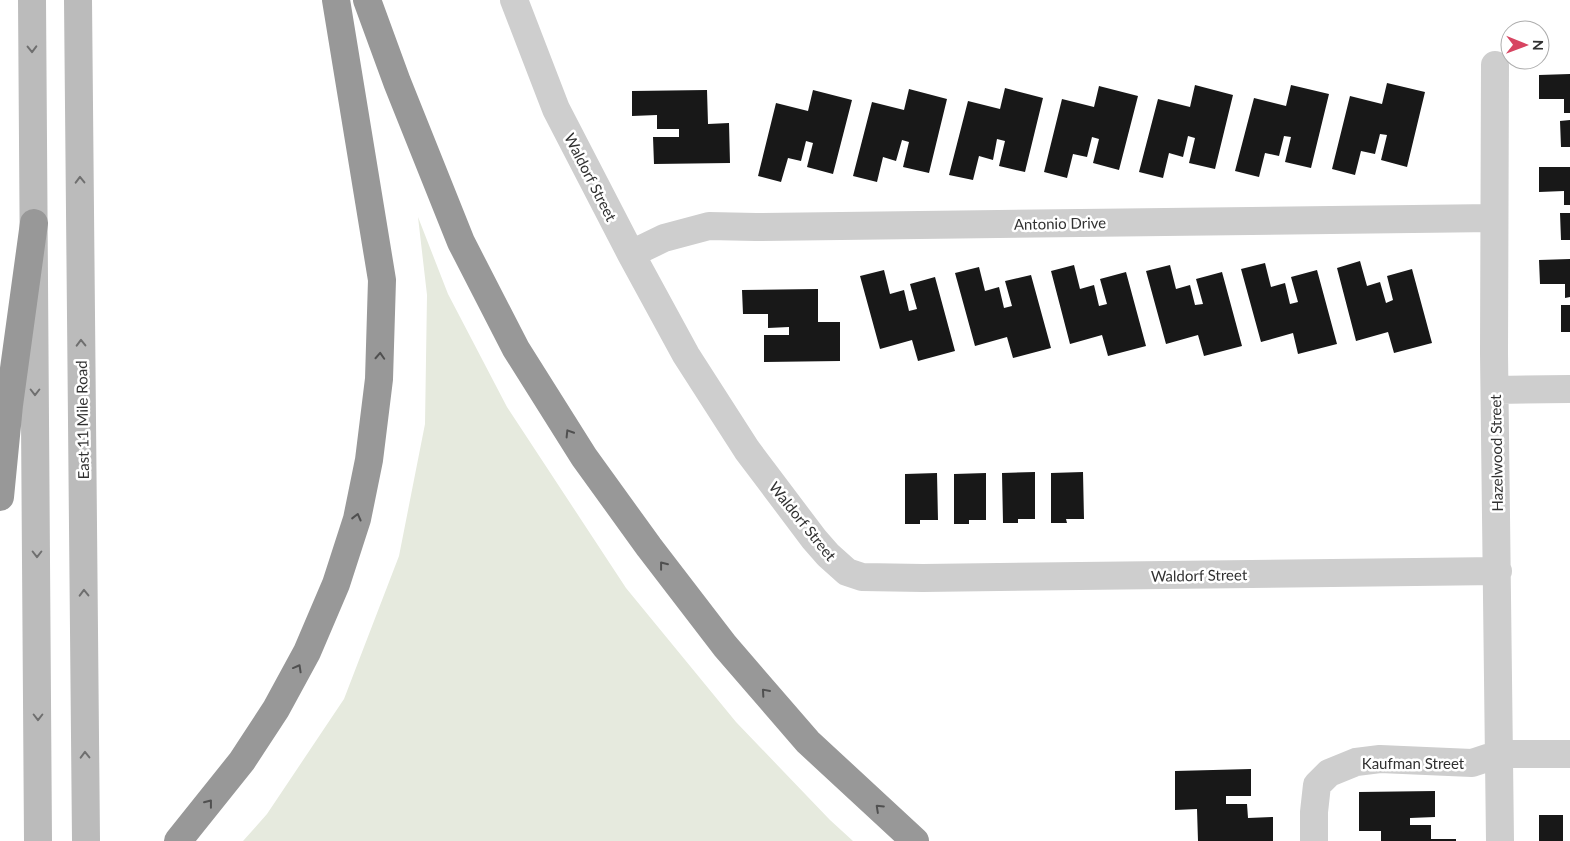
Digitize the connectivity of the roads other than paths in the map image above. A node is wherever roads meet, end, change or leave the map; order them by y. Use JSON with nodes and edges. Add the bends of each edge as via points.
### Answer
{"nodes":[{"id":1,"x":32,"y":0,"type":"edge"},
{"id":2,"x":78,"y":0,"type":"edge"},
{"id":3,"x":336,"y":0,"type":"edge"},
{"id":4,"x":368,"y":0,"type":"edge"},
{"id":5,"x":514,"y":0,"type":"edge"},
{"id":6,"x":1495,"y":65,"type":"dead end"},
{"id":7,"x":1494,"y":218,"type":"junction"},
{"id":8,"x":34,"y":223,"type":"junction"},
{"id":9,"x":631,"y":254,"type":"junction"},
{"id":10,"x":1570,"y":389,"type":"edge"},
{"id":11,"x":1495,"y":390,"type":"junction"},
{"id":12,"x":0,"y":497,"type":"edge"},
{"id":13,"x":1498,"y":571,"type":"junction"},
{"id":14,"x":1499,"y":754,"type":"junction"},
{"id":15,"x":1570,"y":754,"type":"edge"},
{"id":16,"x":38,"y":841,"type":"edge"},
{"id":17,"x":86,"y":841,"type":"edge"},
{"id":18,"x":178,"y":841,"type":"edge"},
{"id":19,"x":915,"y":841,"type":"edge"},
{"id":20,"x":1314,"y":841,"type":"edge"},
{"id":21,"x":1500,"y":841,"type":"edge"}],
"edges":[{"from":1,"to":8,"type":"main road","one_way":true},
{"from":17,"to":2,"type":"main road","name":"East 11 Mile Road","one_way":true},
{"from":18,"to":3,"type":"highway","one_way":true,"via":[[242,761],[276,709],[307,652],[336,584],[357,519],[379,379],[382,280]]},
{"from":19,"to":4,"type":"highway","one_way":true,"via":[[801,734],[725,646],[584,457],[516,349],[461,242]]},
{"from":5,"to":9,"type":"street","name":"Waldorf Street","via":[[556,109]]},
{"from":6,"to":7,"type":"street","name":"Hazelwood Street"},
{"from":7,"to":9,"type":"street","name":"Antonio Drive","via":[[709,226],[664,238]]},
{"from":7,"to":11,"type":"street","name":"Hazelwood Street"},
{"from":8,"to":12,"type":"highway"},
{"from":8,"to":16,"type":"main road","one_way":true},
{"from":9,"to":13,"type":"street","name":"Waldorf Street","via":[[686,355],[747,450],[814,539],[847,572],[862,577],[923,578]]},
{"from":10,"to":11,"type":"street"},
{"from":11,"to":13,"type":"street","name":"Hazelwood Street"},
{"from":13,"to":14,"type":"street","name":"Hazelwood Street"},
{"from":14,"to":15,"type":"street","name":"Kaufman Street"},
{"from":14,"to":20,"type":"street","name":"Kaufman Street","via":[[1472,763],[1356,762],[1329,773],[1317,786]]},
{"from":14,"to":21,"type":"street","name":"Hazelwood Street"}]}
